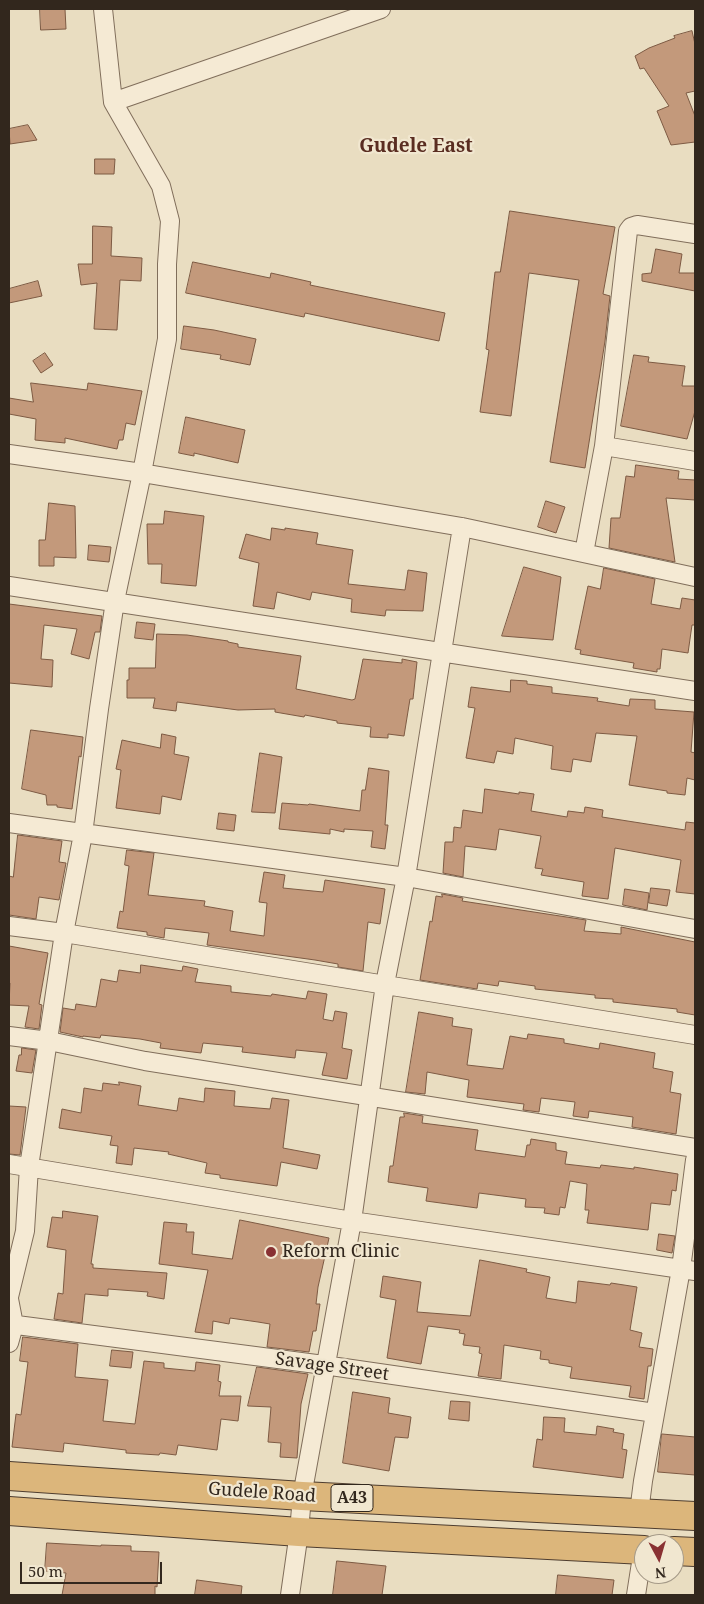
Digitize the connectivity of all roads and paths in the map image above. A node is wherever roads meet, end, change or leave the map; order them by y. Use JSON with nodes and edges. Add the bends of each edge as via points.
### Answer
{"nodes":[{"id":1,"x":103,"y":9,"type":"edge"},
{"id":2,"x":381,"y":9,"type":"edge"},
{"id":3,"x":114,"y":102,"type":"junction"},
{"id":4,"x":695,"y":234,"type":"edge"},
{"id":5,"x":604,"y":446,"type":"junction"},
{"id":6,"x":9,"y":454,"type":"edge"},
{"id":7,"x":695,"y":461,"type":"edge"},
{"id":8,"x":142,"y":472,"type":"junction"},
{"id":9,"x":462,"y":527,"type":"junction"},
{"id":10,"x":584,"y":553,"type":"junction"},
{"id":11,"x":695,"y":577,"type":"edge"},
{"id":12,"x":9,"y":586,"type":"edge"},
{"id":13,"x":115,"y":601,"type":"junction"},
{"id":14,"x":442,"y":652,"type":"junction"},
{"id":15,"x":695,"y":691,"type":"edge"},
{"id":16,"x":9,"y":824,"type":"edge"},
{"id":17,"x":83,"y":834,"type":"junction"},
{"id":18,"x":406,"y":877,"type":"junction"},
{"id":19,"x":9,"y":926,"type":"edge"},
{"id":20,"x":695,"y":929,"type":"edge"},
{"id":21,"x":64,"y":933,"type":"junction"},
{"id":22,"x":385,"y":984,"type":"junction"},
{"id":23,"x":695,"y":1035,"type":"edge"},
{"id":24,"x":9,"y":1036,"type":"edge"},
{"id":25,"x":49,"y":1042,"type":"junction"},
{"id":26,"x":368,"y":1096,"type":"junction"},
{"id":27,"x":695,"y":1148,"type":"edge"},
{"id":28,"x":695,"y":1160,"type":"edge"},
{"id":29,"x":9,"y":1164,"type":"edge"},
{"id":30,"x":28,"y":1167,"type":"junction"},
{"id":31,"x":352,"y":1221,"type":"junction"},
{"id":32,"x":688,"y":1270,"type":"edge"},
{"id":33,"x":9,"y":1298,"type":"edge"},
{"id":34,"x":11,"y":1325,"type":"edge"},
{"id":35,"x":9,"y":1343,"type":"edge"},
{"id":36,"x":324,"y":1365,"type":"junction"},
{"id":37,"x":654,"y":1413,"type":"junction"},
{"id":38,"x":9,"y":1476,"type":"edge"},
{"id":39,"x":302,"y":1496,"type":"junction"},
{"id":40,"x":9,"y":1511,"type":"edge"},
{"id":41,"x":639,"y":1512,"type":"junction"},
{"id":42,"x":695,"y":1516,"type":"edge"},
{"id":43,"x":299,"y":1532,"type":"junction"},
{"id":44,"x":634,"y":1550,"type":"edge"},
{"id":45,"x":290,"y":1595,"type":"edge"}],
"edges":[{"from":1,"to":3,"type":"street"},
{"from":2,"to":3,"type":"street"},
{"from":3,"to":8,"type":"street","via":[[161,186],[170,221],[167,339]]},
{"from":4,"to":5,"type":"street","via":[[637,224],[628,230]]},
{"from":5,"to":7,"type":"street"},
{"from":5,"to":10,"type":"street"},
{"from":6,"to":8,"type":"street"},
{"from":8,"to":9,"type":"street"},
{"from":8,"to":13,"type":"street"},
{"from":9,"to":10,"type":"street"},
{"from":9,"to":14,"type":"street"},
{"from":10,"to":11,"type":"street"},
{"from":12,"to":13,"type":"street"},
{"from":13,"to":14,"type":"street"},
{"from":13,"to":17,"type":"street"},
{"from":14,"to":15,"type":"street"},
{"from":14,"to":18,"type":"street"},
{"from":16,"to":17,"type":"street"},
{"from":17,"to":18,"type":"street"},
{"from":17,"to":21,"type":"street"},
{"from":18,"to":20,"type":"street"},
{"from":18,"to":22,"type":"street"},
{"from":19,"to":21,"type":"street"},
{"from":21,"to":22,"type":"street"},
{"from":21,"to":25,"type":"street"},
{"from":22,"to":23,"type":"street"},
{"from":22,"to":26,"type":"street"},
{"from":24,"to":25,"type":"street"},
{"from":25,"to":26,"type":"street","via":[[145,1061]]},
{"from":25,"to":30,"type":"street"},
{"from":26,"to":27,"type":"street"},
{"from":26,"to":31,"type":"street"},
{"from":28,"to":32,"type":"street"},
{"from":29,"to":30,"type":"street"},
{"from":30,"to":31,"type":"street"},
{"from":30,"to":33,"type":"street","via":[[25,1231]]},
{"from":31,"to":32,"type":"street"},
{"from":31,"to":36,"type":"street"},
{"from":32,"to":37,"type":"street"},
{"from":33,"to":34,"type":"street"},
{"from":34,"to":35,"type":"street"},
{"from":34,"to":36,"type":"street","name":"Savage Street"},
{"from":36,"to":37,"type":"street","name":"Savage Street"},
{"from":36,"to":39,"type":"street"},
{"from":37,"to":41,"type":"street"},
{"from":38,"to":39,"type":"highway","name":"Gudele Road","number":"A43"},
{"from":39,"to":41,"type":"highway","name":"Gudele Road","number":"A43"},
{"from":39,"to":43,"type":"street"},
{"from":40,"to":43,"type":"highway","name":"Gudele Road","number":"A43"},
{"from":41,"to":42,"type":"highway","name":"Gudele Road","number":"A43"},
{"from":43,"to":44,"type":"highway","name":"Gudele Road","number":"A43"},
{"from":43,"to":45,"type":"street"}]}
